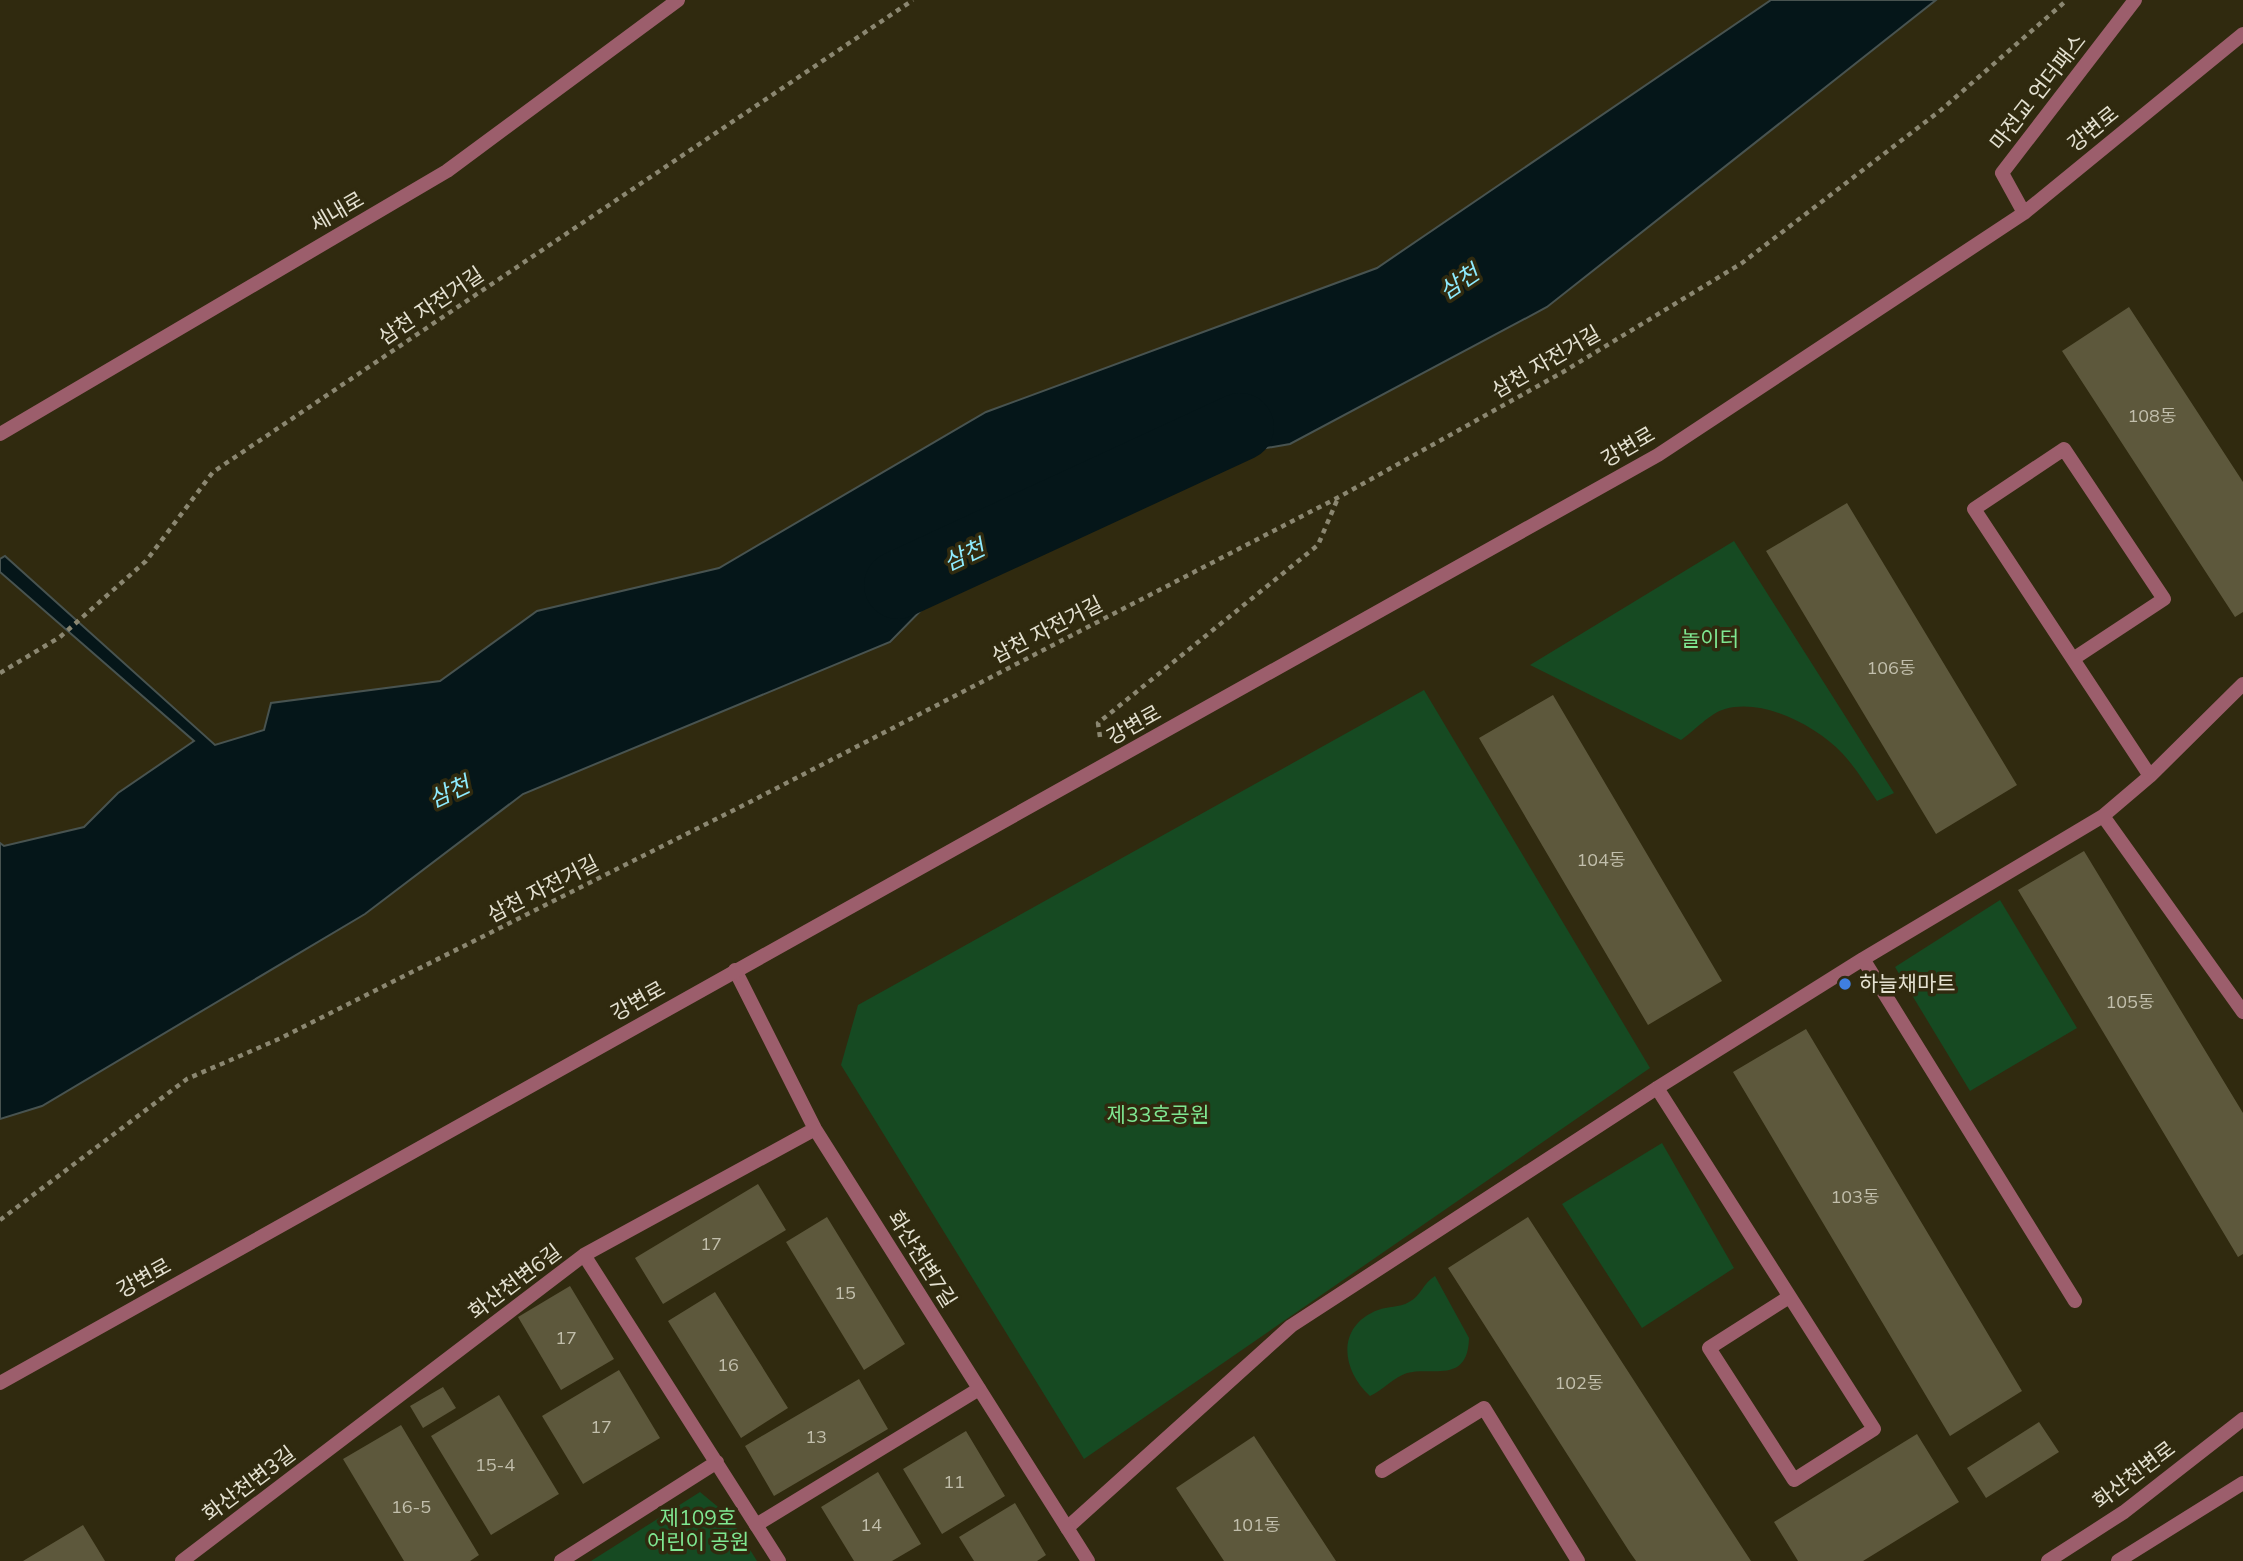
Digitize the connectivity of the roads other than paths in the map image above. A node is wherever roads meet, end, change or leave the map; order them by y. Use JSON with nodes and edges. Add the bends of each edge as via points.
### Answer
{"nodes":[{"id":1,"x":678,"y":0,"type":"edge"},
{"id":2,"x":2135,"y":0,"type":"edge"},
{"id":3,"x":2243,"y":34,"type":"edge"},
{"id":4,"x":2024,"y":213,"type":"junction"},
{"id":5,"x":0,"y":434,"type":"edge"},
{"id":6,"x":2073,"y":659,"type":"junction"},
{"id":7,"x":2243,"y":684,"type":"edge"},
{"id":8,"x":2150,"y":776,"type":"junction"},
{"id":9,"x":2103,"y":816,"type":"junction"},
{"id":10,"x":1863,"y":959,"type":"junction"},
{"id":11,"x":735,"y":970,"type":"junction"},
{"id":12,"x":2243,"y":1012,"type":"edge"},
{"id":13,"x":1657,"y":1088,"type":"junction"},
{"id":14,"x":815,"y":1129,"type":"junction"},
{"id":15,"x":584,"y":1255,"type":"junction"},
{"id":16,"x":1789,"y":1297,"type":"junction"},
{"id":17,"x":2075,"y":1301,"type":"dead end"},
{"id":18,"x":1,"y":1379,"type":"edge"},
{"id":19,"x":979,"y":1389,"type":"junction"},
{"id":20,"x":2243,"y":1419,"type":"edge"},
{"id":21,"x":342,"y":1440,"type":"joint"},
{"id":22,"x":717,"y":1462,"type":"junction"},
{"id":23,"x":1382,"y":1471,"type":"dead end"},
{"id":24,"x":2243,"y":1483,"type":"edge"},
{"id":25,"x":756,"y":1525,"type":"junction"},
{"id":26,"x":1067,"y":1528,"type":"junction"},
{"id":27,"x":182,"y":1561,"type":"edge"},
{"id":28,"x":561,"y":1561,"type":"edge"},
{"id":29,"x":779,"y":1561,"type":"edge"},
{"id":30,"x":1088,"y":1561,"type":"edge"},
{"id":31,"x":1578,"y":1561,"type":"edge"},
{"id":32,"x":2048,"y":1561,"type":"edge"},
{"id":33,"x":2118,"y":1561,"type":"edge"}],
"edges":[{"from":1,"to":5,"type":"street","name":"세내로","via":[[447,171]]},
{"from":2,"to":4,"type":"street","name":"마전교 언더패스","via":[[2002,173]]},
{"from":3,"to":4,"type":"street","name":"강변로"},
{"from":4,"to":11,"type":"street","name":"강변로","via":[[1658,455]]},
{"from":6,"to":6,"type":"street","via":[[1973,509],[2064,449],[2164,599]]},
{"from":6,"to":8,"type":"street"},
{"from":7,"to":8,"type":"street"},
{"from":8,"to":9,"type":"street"},
{"from":9,"to":10,"type":"street"},
{"from":9,"to":12,"type":"street"},
{"from":10,"to":13,"type":"street"},
{"from":10,"to":17,"type":"street"},
{"from":11,"to":14,"type":"street","name":"화산천변7길"},
{"from":11,"to":18,"type":"street","name":"강변로"},
{"from":13,"to":16,"type":"street"},
{"from":13,"to":26,"type":"street","via":[[1291,1326]]},
{"from":14,"to":15,"type":"street"},
{"from":14,"to":19,"type":"street","name":"화산천변7길"},
{"from":15,"to":21,"type":"street","name":"화산천변6길"},
{"from":15,"to":22,"type":"street","name":"화산천변6길"},
{"from":16,"to":16,"type":"street","via":[[1874,1429],[1794,1480],[1709,1348]]},
{"from":19,"to":25,"type":"street"},
{"from":19,"to":26,"type":"street","name":"화산천변7길"},
{"from":20,"to":32,"type":"street","name":"화산천변로","via":[[2124,1512]]},
{"from":21,"to":27,"type":"street","name":"화산천변3길"},
{"from":22,"to":25,"type":"street","name":"화산천변6길"},
{"from":22,"to":28,"type":"street"},
{"from":23,"to":31,"type":"street","via":[[1484,1408]]},
{"from":24,"to":33,"type":"street"},
{"from":25,"to":29,"type":"street","name":"화산천변6길"},
{"from":26,"to":30,"type":"street","name":"화산천변7길"}]}
